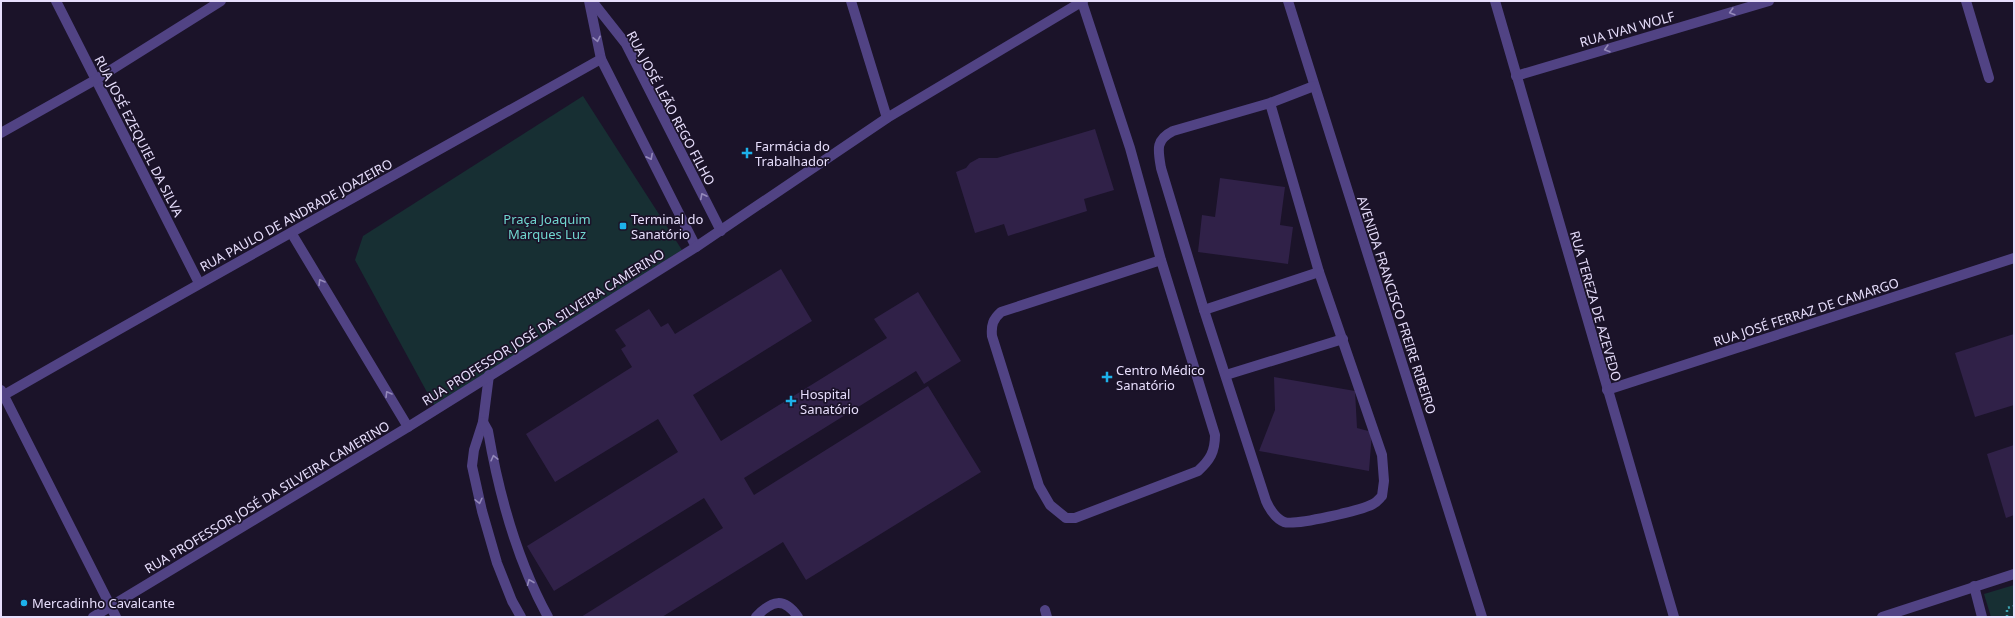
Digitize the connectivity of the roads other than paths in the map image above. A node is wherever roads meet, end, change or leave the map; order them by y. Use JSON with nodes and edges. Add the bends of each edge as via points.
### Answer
{"nodes":[{"id":1,"x":56,"y":1,"type":"edge"},
{"id":2,"x":221,"y":1,"type":"edge"},
{"id":3,"x":588,"y":1,"type":"edge"},
{"id":4,"x":592,"y":1,"type":"edge"},
{"id":5,"x":850,"y":1,"type":"edge"},
{"id":6,"x":1082,"y":1,"type":"edge"},
{"id":7,"x":1288,"y":1,"type":"edge"},
{"id":8,"x":1495,"y":1,"type":"edge"},
{"id":9,"x":1769,"y":1,"type":"edge"},
{"id":10,"x":1966,"y":1,"type":"edge"},
{"id":11,"x":601,"y":59,"type":"junction"},
{"id":12,"x":1516,"y":76,"type":"junction"},
{"id":13,"x":1988,"y":78,"type":"dead end"},
{"id":14,"x":95,"y":80,"type":"junction"},
{"id":15,"x":1314,"y":86,"type":"junction"},
{"id":16,"x":1270,"y":103,"type":"junction"},
{"id":17,"x":887,"y":118,"type":"junction"},
{"id":18,"x":1,"y":133,"type":"edge"},
{"id":19,"x":721,"y":231,"type":"junction"},
{"id":20,"x":292,"y":234,"type":"junction"},
{"id":21,"x":696,"y":247,"type":"junction"},
{"id":22,"x":2014,"y":258,"type":"edge"},
{"id":23,"x":1161,"y":260,"type":"junction"},
{"id":24,"x":1319,"y":272,"type":"junction"},
{"id":25,"x":199,"y":283,"type":"junction"},
{"id":26,"x":1204,"y":310,"type":"junction"},
{"id":27,"x":1344,"y":339,"type":"junction"},
{"id":28,"x":489,"y":375,"type":"junction"},
{"id":29,"x":1226,"y":375,"type":"junction"},
{"id":30,"x":1607,"y":390,"type":"junction"},
{"id":31,"x":2,"y":392,"type":"edge"},
{"id":32,"x":483,"y":422,"type":"junction"},
{"id":33,"x":408,"y":427,"type":"junction"},
{"id":34,"x":2014,"y":574,"type":"edge"},
{"id":35,"x":1974,"y":586,"type":"junction"},
{"id":36,"x":110,"y":606,"type":"junction"},
{"id":37,"x":93,"y":617,"type":"edge"},
{"id":38,"x":116,"y":617,"type":"edge"},
{"id":39,"x":521,"y":617,"type":"edge"},
{"id":40,"x":548,"y":617,"type":"edge"},
{"id":41,"x":756,"y":617,"type":"edge"},
{"id":42,"x":798,"y":617,"type":"edge"},
{"id":43,"x":1482,"y":617,"type":"edge"},
{"id":44,"x":1674,"y":617,"type":"edge"},
{"id":45,"x":1882,"y":617,"type":"edge"},
{"id":46,"x":1982,"y":617,"type":"edge"}],
"edges":[{"from":1,"to":14,"type":"street","name":"RUA JOSÉ EZEQUIEL DA SILVA"},
{"from":2,"to":14,"type":"street"},
{"from":3,"to":11,"type":"street","one_way":true},
{"from":19,"to":4,"type":"street","name":"RUA JOSÉ LEÃO REGO FILHO","one_way":true,"via":[[626,44]]},
{"from":5,"to":17,"type":"street"},
{"from":6,"to":17,"type":"street","name":"RUA PROFESSOR JOSÉ DA SILVEIRA CAMERINO"},
{"from":6,"to":23,"type":"street","via":[[1130,148]]},
{"from":7,"to":15,"type":"street","name":"AVENIDA FRANCISCO FREIRE RIBEIRO"},
{"from":8,"to":12,"type":"street","name":"RUA TEREZA DE AZEVEDO"},
{"from":9,"to":12,"type":"street","name":"RUA IVAN WOLF","one_way":true},
{"from":10,"to":13,"type":"street"},
{"from":11,"to":20,"type":"street","name":"RUA PAULO DE ANDRADE JOAZEIRO"},
{"from":11,"to":21,"type":"street","one_way":true},
{"from":12,"to":30,"type":"street","name":"RUA TEREZA DE AZEVEDO"},
{"from":14,"to":18,"type":"street"},
{"from":14,"to":25,"type":"street","name":"RUA JOSÉ EZEQUIEL DA SILVA"},
{"from":15,"to":16,"type":"street"},
{"from":15,"to":43,"type":"street","name":"AVENIDA FRANCISCO FREIRE RIBEIRO"},
{"from":16,"to":24,"type":"street"},
{"from":16,"to":26,"type":"street","via":[[1173,131],[1164,135],[1159,143],[1161,168]]},
{"from":17,"to":19,"type":"street","name":"RUA PROFESSOR JOSÉ DA SILVEIRA CAMERINO"},
{"from":19,"to":21,"type":"street","name":"RUA PROFESSOR JOSÉ DA SILVEIRA CAMERINO"},
{"from":20,"to":25,"type":"street","name":"RUA PAULO DE ANDRADE JOAZEIRO"},
{"from":33,"to":20,"type":"street","one_way":true},
{"from":21,"to":28,"type":"street","name":"RUA PROFESSOR JOSÉ DA SILVEIRA CAMERINO"},
{"from":22,"to":30,"type":"street","name":"RUA JOSÉ FERRAZ DE CAMARGO"},
{"from":23,"to":23,"type":"street","via":[[1215,435],[1215,448],[1210,460],[1198,471],[1075,518],[1066,518],[1050,505],[1039,486],[991,326],[1001,312]]},
{"from":24,"to":26,"type":"street"},
{"from":24,"to":27,"type":"street"},
{"from":25,"to":31,"type":"street","name":"RUA PAULO DE ANDRADE JOAZEIRO"},
{"from":26,"to":29,"type":"street"},
{"from":27,"to":29,"type":"street"},
{"from":27,"to":29,"type":"street","via":[[1382,455],[1382,496],[1372,505],[1292,524],[1272,514]]},
{"from":28,"to":32,"type":"street"},
{"from":28,"to":33,"type":"street","name":"RUA PROFESSOR JOSÉ DA SILVEIRA CAMERINO"},
{"from":30,"to":44,"type":"street","name":"RUA TEREZA DE AZEVEDO"},
{"from":31,"to":36,"type":"street"},
{"from":32,"to":39,"type":"street","one_way":true,"via":[[472,466],[497,563]]},
{"from":40,"to":32,"type":"street","one_way":true,"via":[[519,554],[488,431]]},
{"from":33,"to":36,"type":"street","name":"RUA PROFESSOR JOSÉ DA SILVEIRA CAMERINO"},
{"from":34,"to":35,"type":"street"},
{"from":35,"to":45,"type":"street"},
{"from":35,"to":46,"type":"street"},
{"from":36,"to":37,"type":"street","name":"RUA PROFESSOR JOSÉ DA SILVEIRA CAMERINO"},
{"from":36,"to":38,"type":"street"},
{"from":41,"to":42,"type":"street","via":[[777,602],[788,605]]}]}
